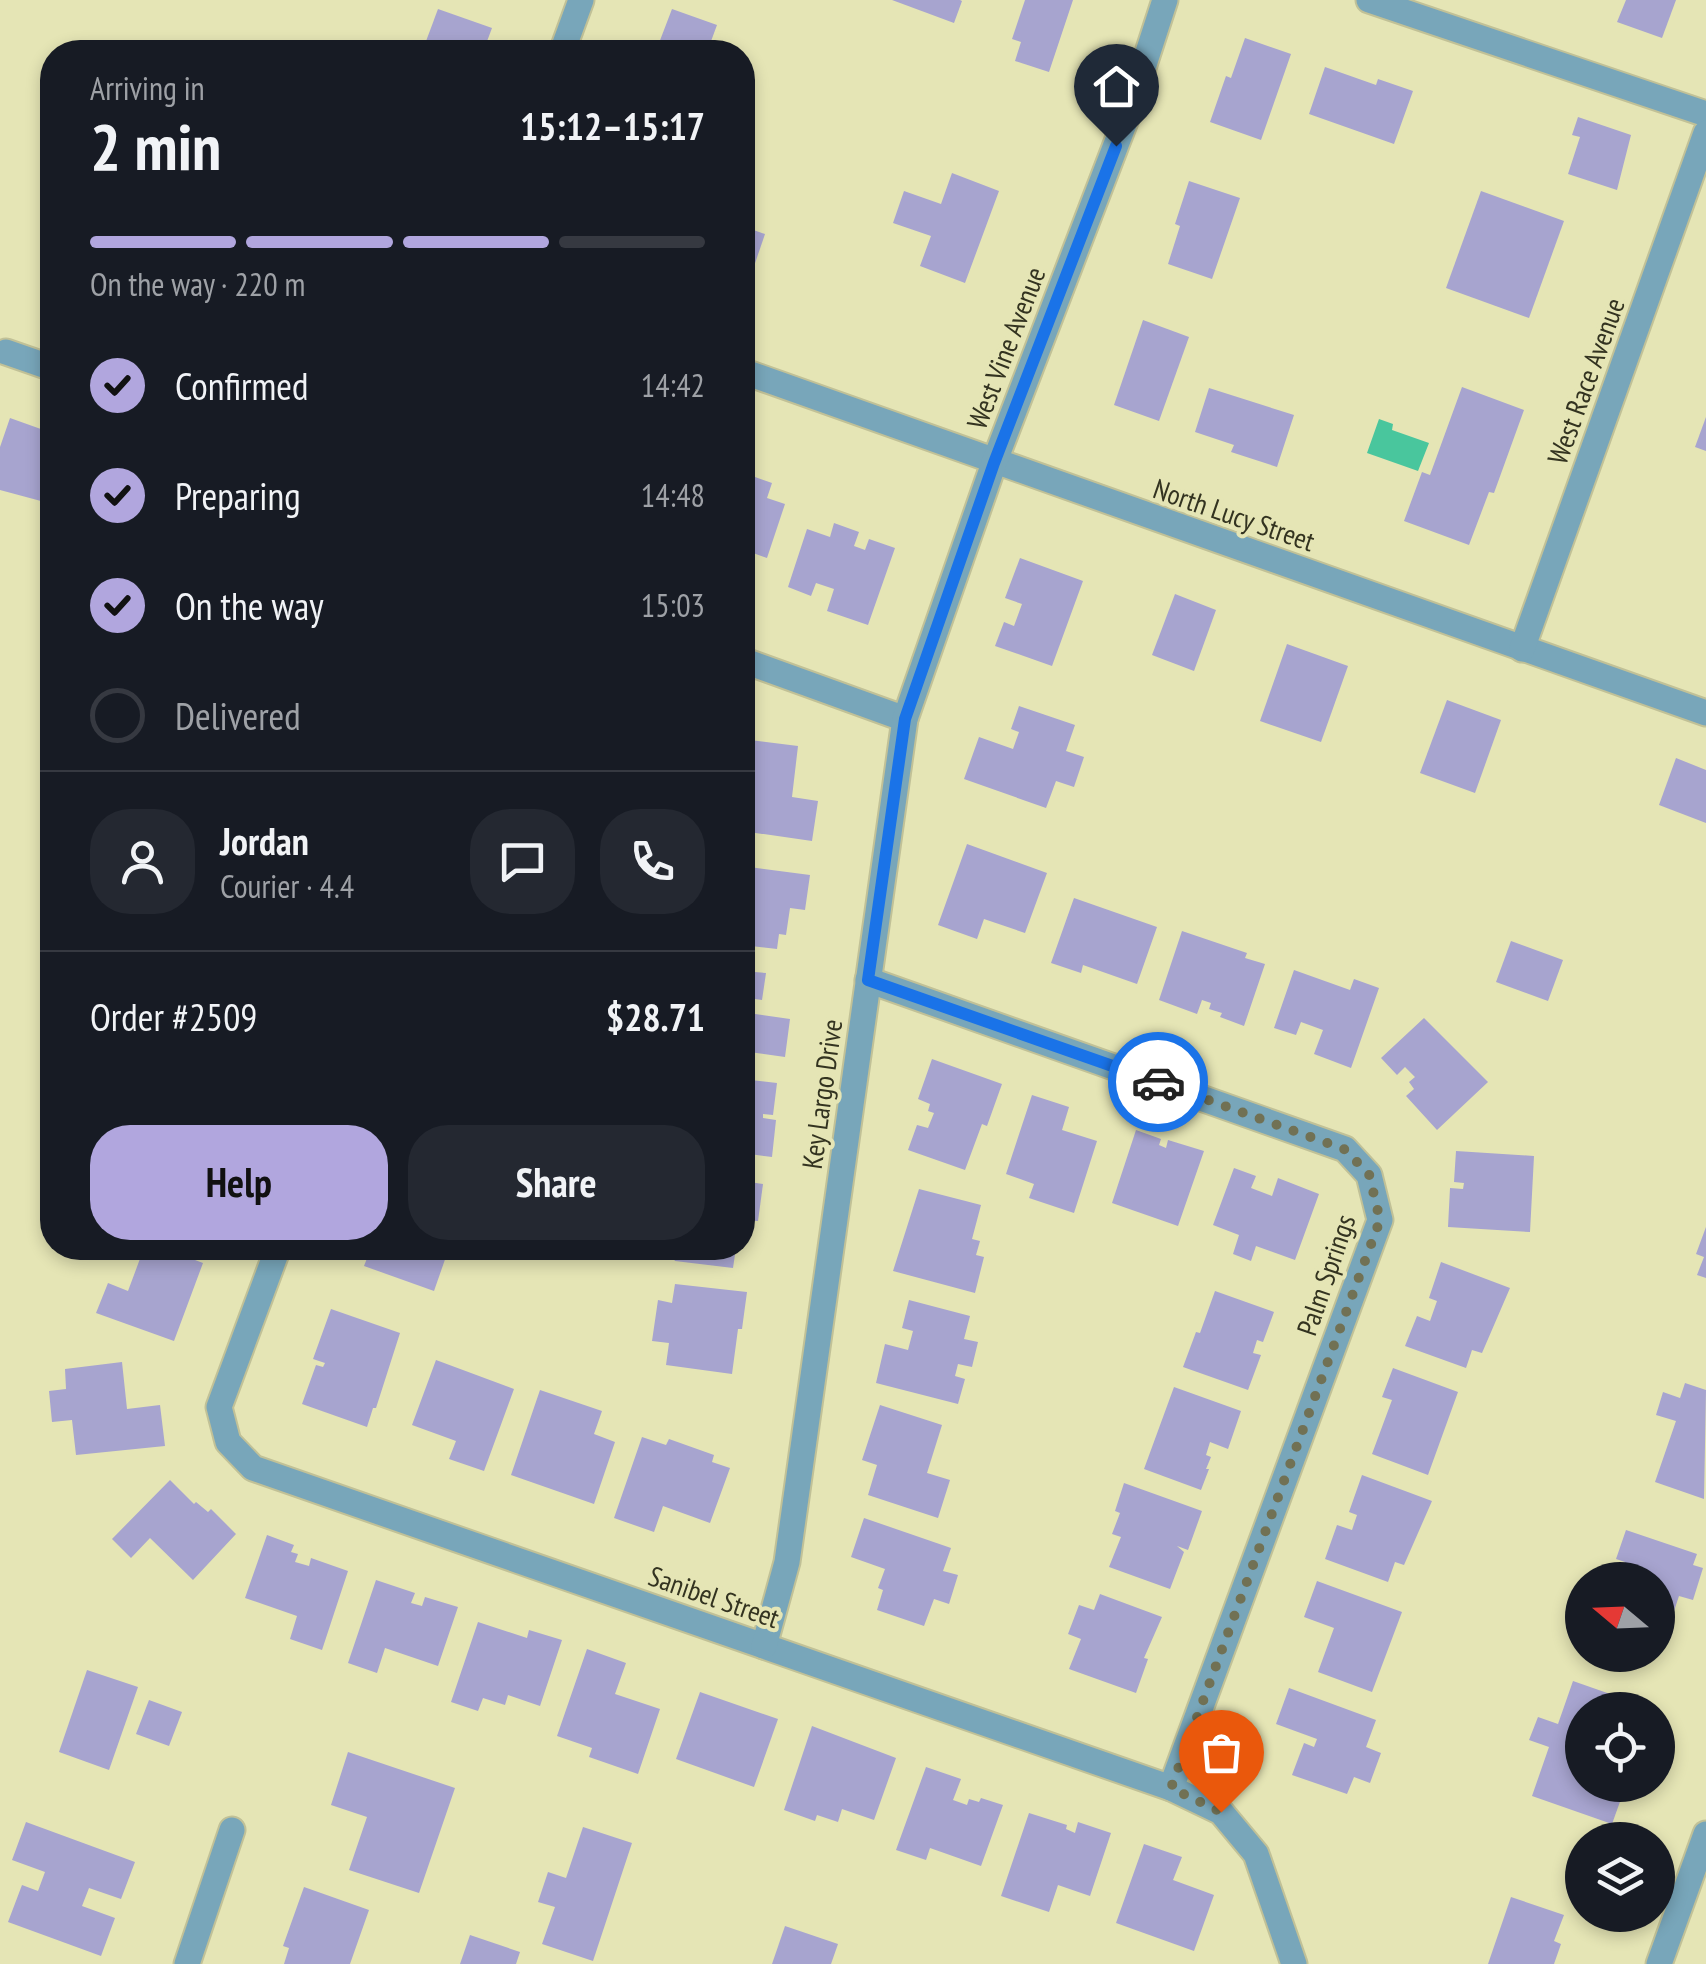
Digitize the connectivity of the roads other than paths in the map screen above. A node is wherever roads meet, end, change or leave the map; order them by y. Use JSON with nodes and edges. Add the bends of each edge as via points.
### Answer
{"nodes":[{"id":1,"x":581,"y":0,"type":"edge"},
{"id":2,"x":1165,"y":0,"type":"edge"},
{"id":3,"x":1369,"y":0,"type":"edge"},
{"id":4,"x":566,"y":40,"type":"edge"},
{"id":5,"x":1706,"y":114,"type":"edge"},
{"id":6,"x":1706,"y":133,"type":"edge"},
{"id":7,"x":6,"y":352,"type":"dead end"},
{"id":8,"x":40,"y":364,"type":"edge"},
{"id":9,"x":755,"y":376,"type":"edge"},
{"id":10,"x":994,"y":463,"type":"junction"},
{"id":11,"x":1522,"y":648,"type":"junction"},
{"id":12,"x":755,"y":665,"type":"edge"},
{"id":13,"x":1706,"y":713,"type":"edge"},
{"id":14,"x":905,"y":719,"type":"junction"},
{"id":15,"x":868,"y":980,"type":"junction"},
{"id":16,"x":274,"y":1260,"type":"edge"},
{"id":17,"x":764,"y":1646,"type":"junction"},
{"id":18,"x":1171,"y":1788,"type":"junction"},
{"id":19,"x":232,"y":1830,"type":"dead end"},
{"id":20,"x":1705,"y":1842,"type":"edge"},
{"id":21,"x":186,"y":1964,"type":"edge"},
{"id":22,"x":1294,"y":1964,"type":"edge"},
{"id":23,"x":1659,"y":1964,"type":"edge"}],
"edges":[{"from":1,"to":4,"type":"street"},
{"from":2,"to":10,"type":"street","name":"West Vine Avenue"},
{"from":3,"to":5,"type":"street"},
{"from":6,"to":11,"type":"street","name":"West Race Avenue"},
{"from":7,"to":8,"type":"street"},
{"from":9,"to":10,"type":"street","name":"North Lucy Street"},
{"from":10,"to":11,"type":"street","name":"North Lucy Street"},
{"from":10,"to":14,"type":"street","name":"West Vine Avenue"},
{"from":11,"to":13,"type":"street","name":"North Lucy Street"},
{"from":12,"to":14,"type":"street"},
{"from":14,"to":15,"type":"street","name":"Key Largo Drive"},
{"from":15,"to":17,"type":"street","name":"Key Largo Drive","via":[[787,1562]]},
{"from":15,"to":18,"type":"street","name":"Palm Springs","via":[[1344,1149],[1369,1174],[1380,1220]]},
{"from":16,"to":17,"type":"street","name":"Sanibel Street","via":[[219,1407],[228,1442],[253,1468]]},
{"from":17,"to":18,"type":"street","name":"Sanibel Street"},
{"from":18,"to":22,"type":"street","name":"Sanibel Street","via":[[1221,1812],[1256,1854]]},
{"from":19,"to":21,"type":"street"},
{"from":20,"to":23,"type":"street"}]}
